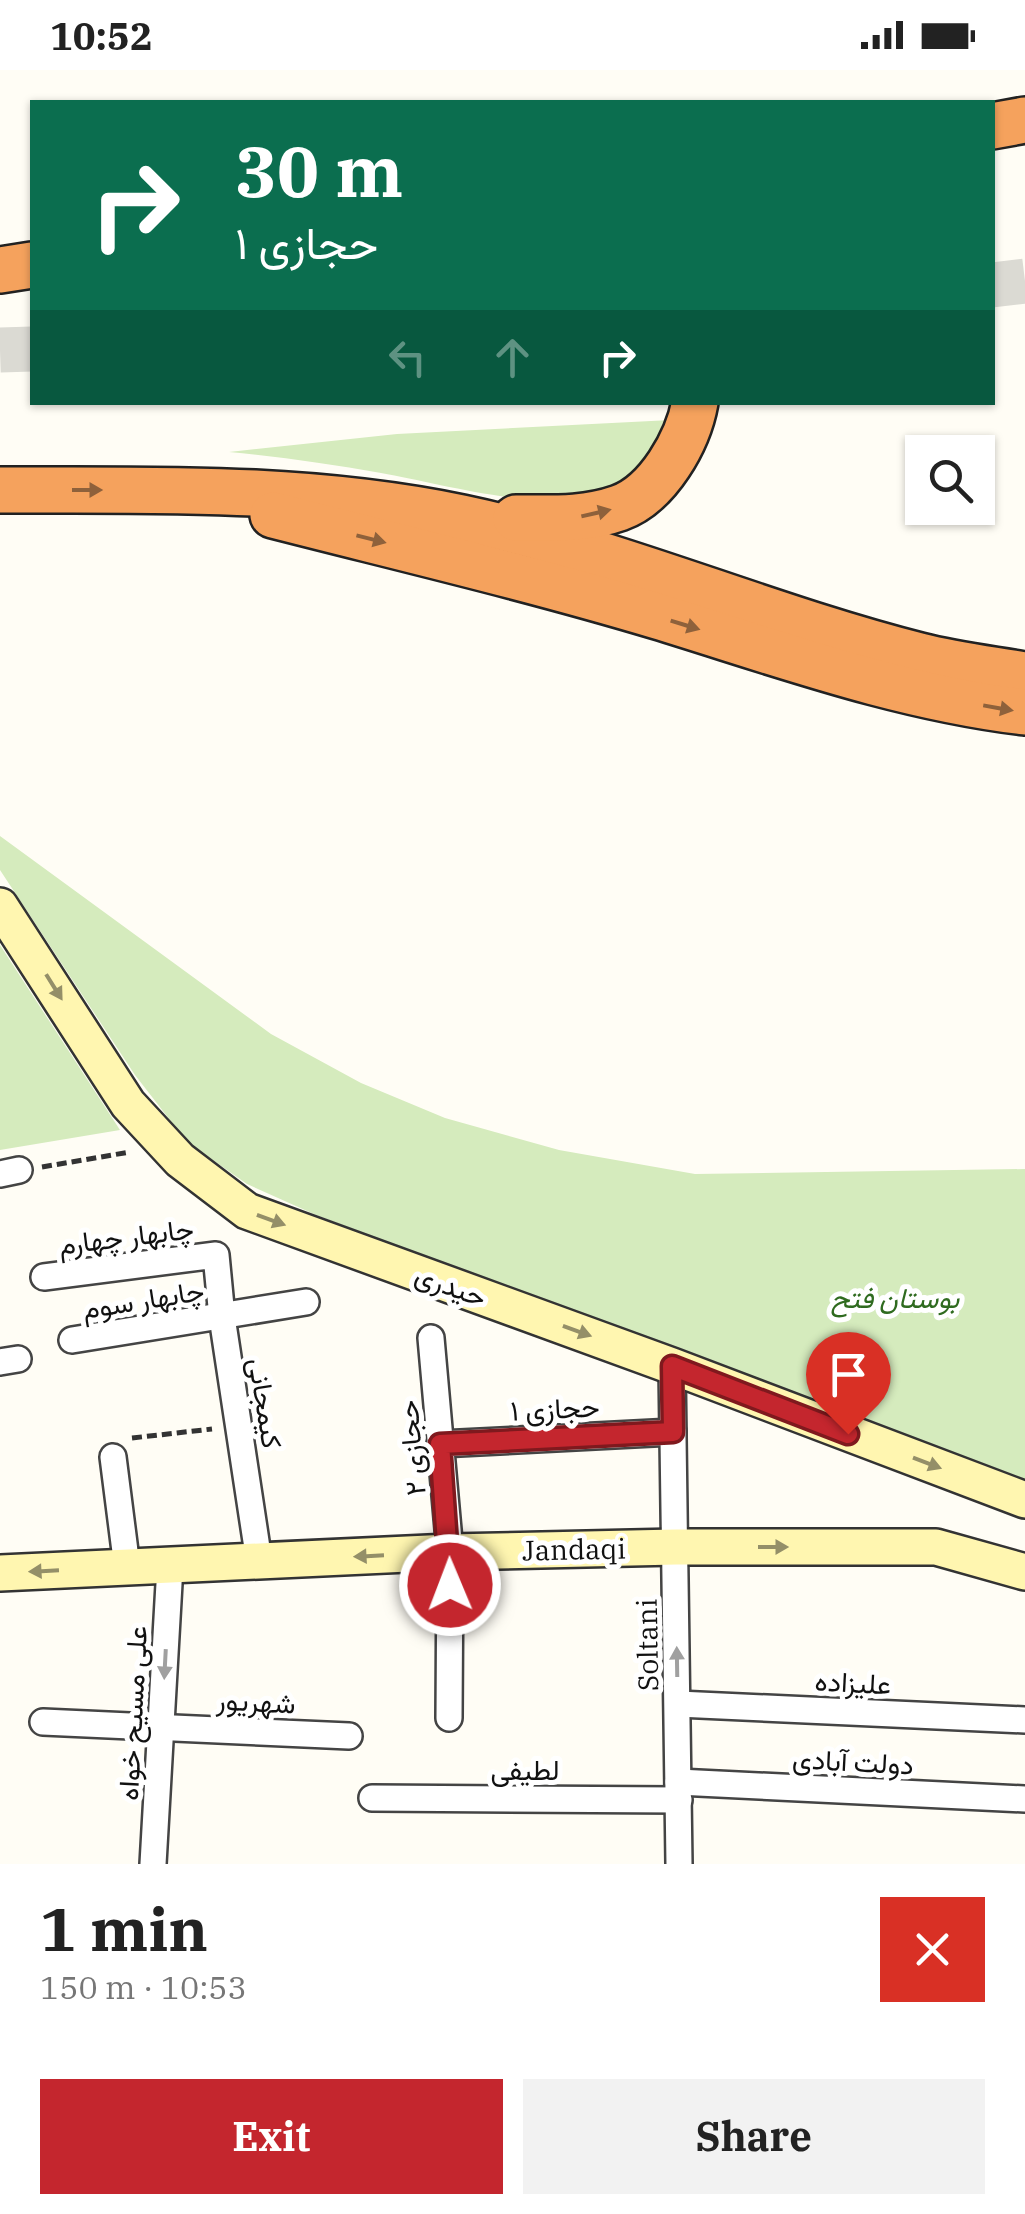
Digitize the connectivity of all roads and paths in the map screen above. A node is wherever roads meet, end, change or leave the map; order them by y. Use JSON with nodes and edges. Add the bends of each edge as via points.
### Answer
{"nodes":[{"id":1,"x":1025,"y":120,"type":"edge"},
{"id":2,"x":995,"y":125,"type":"edge"},
{"id":3,"x":30,"y":266,"type":"edge"},
{"id":4,"x":0,"y":270,"type":"edge"},
{"id":5,"x":694,"y":405,"type":"edge"},
{"id":6,"x":0,"y":490,"type":"edge"},
{"id":7,"x":175,"y":490,"type":"junction"},
{"id":8,"x":464,"y":518,"type":"junction"},
{"id":9,"x":1025,"y":675,"type":"edge"},
{"id":10,"x":1025,"y":712,"type":"edge"},
{"id":11,"x":0,"y":906,"type":"edge"},
{"id":12,"x":167,"y":1146,"type":"junction"},
{"id":13,"x":10,"y":1172,"type":"edge"},
{"id":14,"x":216,"y":1255,"type":"joint"},
{"id":15,"x":44,"y":1277,"type":"dead end"},
{"id":16,"x":306,"y":1302,"type":"dead end"},
{"id":17,"x":222,"y":1317,"type":"junction"},
{"id":18,"x":431,"y":1338,"type":"dead end"},
{"id":19,"x":72,"y":1340,"type":"dead end"},
{"id":20,"x":672,"y":1366,"type":"junction"},
{"id":21,"x":240,"y":1426,"type":"junction"},
{"id":22,"x":673,"y":1432,"type":"junction"},
{"id":23,"x":132,"y":1438,"type":"dead end"},
{"id":24,"x":440,"y":1444,"type":"junction"},
{"id":25,"x":113,"y":1457,"type":"dead end"},
{"id":26,"x":1025,"y":1500,"type":"edge"},
{"id":27,"x":676,"y":1547,"type":"junction"},
{"id":28,"x":450,"y":1552,"type":"junction"},
{"id":29,"x":259,"y":1561,"type":"junction"},
{"id":30,"x":170,"y":1566,"type":"junction"},
{"id":31,"x":128,"y":1567,"type":"junction"},
{"id":32,"x":1025,"y":1572,"type":"edge"},
{"id":33,"x":0,"y":1573,"type":"edge"},
{"id":34,"x":678,"y":1704,"type":"junction"},
{"id":35,"x":449,"y":1718,"type":"dead end"},
{"id":36,"x":1025,"y":1720,"type":"edge"},
{"id":37,"x":43,"y":1722,"type":"dead end"},
{"id":38,"x":161,"y":1726,"type":"junction"},
{"id":39,"x":349,"y":1736,"type":"dead end"},
{"id":40,"x":678,"y":1791,"type":"junction"},
{"id":41,"x":372,"y":1798,"type":"dead end"},
{"id":42,"x":1025,"y":1799,"type":"edge"},
{"id":43,"x":153,"y":1864,"type":"edge"},
{"id":44,"x":679,"y":1864,"type":"edge"}],
"edges":[{"from":1,"to":2,"type":"highway"},
{"from":3,"to":4,"type":"highway"},
{"from":8,"to":5,"type":"highway","one_way":true,"via":[[574,518],[622,507],[662,476],[690,428]]},
{"from":6,"to":7,"type":"highway","one_way":true},
{"from":7,"to":8,"type":"highway","via":[[271,492]]},
{"from":7,"to":10,"type":"highway","one_way":true,"via":[[529,580],[839,673]]},
{"from":8,"to":9,"type":"highway","via":[[922,656]]},
{"from":11,"to":12,"type":"street","name":"حیدری","one_way":true,"via":[[128,1104]]},
{"from":12,"to":13,"type":"path"},
{"from":12,"to":20,"type":"street","name":"حیدری","one_way":true,"via":[[247,1211]]},
{"from":14,"to":15,"type":"street","name":"چابهار چهارم"},
{"from":14,"to":17,"type":"street","name":"کیمجانی"},
{"from":16,"to":17,"type":"street","name":"چابهار سوم"},
{"from":17,"to":19,"type":"street","name":"چابهار سوم"},
{"from":17,"to":21,"type":"street","name":"کیمجانی"},
{"from":18,"to":24,"type":"street","name":"حجازی ۲"},
{"from":20,"to":22,"type":"street","name":"Soltani"},
{"from":20,"to":26,"type":"street","name":"حیدری","one_way":true},
{"from":21,"to":23,"type":"path"},
{"from":21,"to":29,"type":"street","name":"کیمجانی"},
{"from":22,"to":24,"type":"street","name":"حجازی ۱"},
{"from":22,"to":27,"type":"street","name":"Soltani"},
{"from":24,"to":28,"type":"street","name":"حجازی ۲"},
{"from":25,"to":31,"type":"street"},
{"from":27,"to":28,"type":"street","name":"Jandaqi"},
{"from":27,"to":32,"type":"street","name":"Jandaqi","one_way":true,"via":[[936,1547]]},
{"from":34,"to":27,"type":"street","name":"Soltani","one_way":true},
{"from":28,"to":29,"type":"street","name":"Jandaqi","one_way":true},
{"from":28,"to":35,"type":"street","name":"حجازی ۲"},
{"from":29,"to":30,"type":"street","name":"Jandaqi"},
{"from":30,"to":31,"type":"street","name":"Jandaqi"},
{"from":30,"to":38,"type":"street","name":"علی مسیح خواه","one_way":true},
{"from":31,"to":33,"type":"street","name":"Jandaqi","one_way":true},
{"from":34,"to":36,"type":"street","name":"علیزاده"},
{"from":34,"to":40,"type":"street","name":"Soltani"},
{"from":37,"to":38,"type":"street","name":"شهریور"},
{"from":38,"to":39,"type":"street","name":"شهریور"},
{"from":38,"to":43,"type":"street","name":"علی مسیح خواه"},
{"from":40,"to":41,"type":"street","name":"لطیفی"},
{"from":40,"to":42,"type":"street","name":"دولت آبادی"},
{"from":40,"to":44,"type":"street","name":"Soltani"}]}
